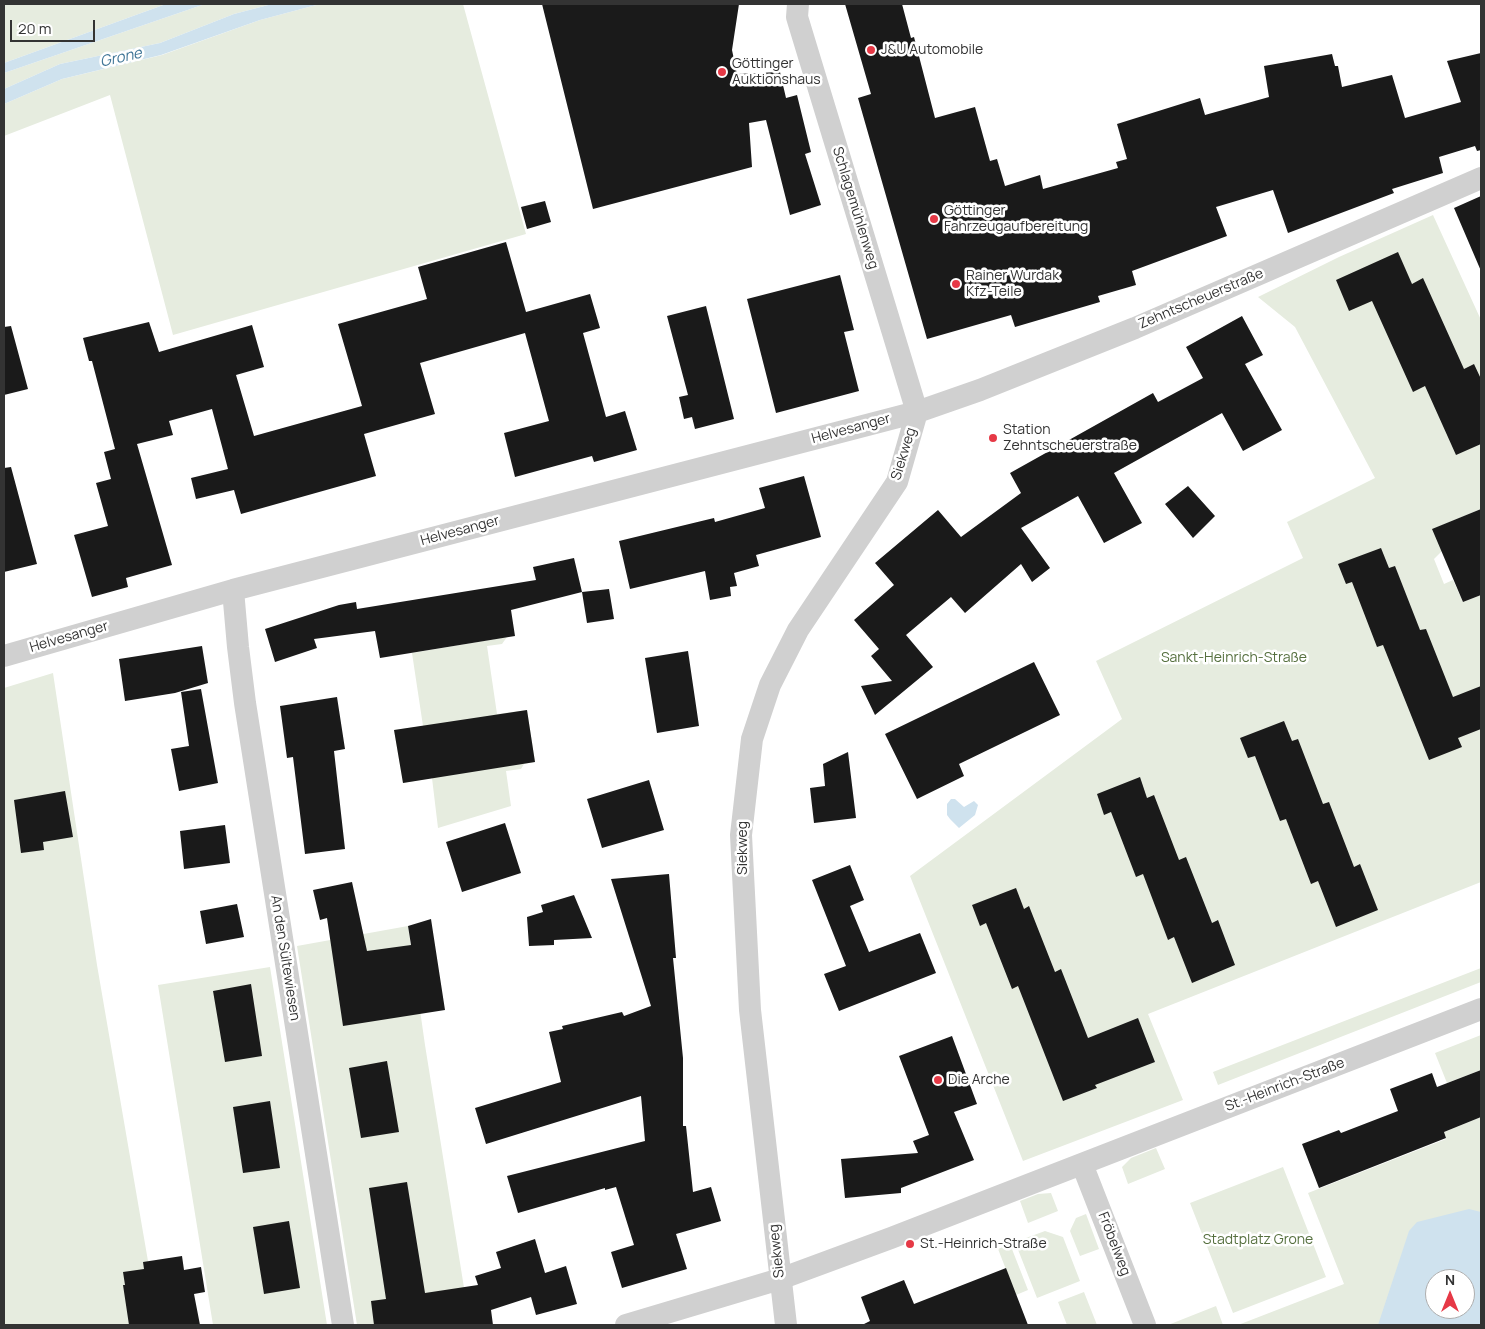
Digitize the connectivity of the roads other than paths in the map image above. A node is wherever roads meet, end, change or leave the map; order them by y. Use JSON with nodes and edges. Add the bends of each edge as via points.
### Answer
{"nodes":[{"id":1,"x":798,"y":4,"type":"edge"},
{"id":2,"x":1481,"y":178,"type":"edge"},
{"id":3,"x":917,"y":412,"type":"junction"},
{"id":4,"x":233,"y":590,"type":"junction"},
{"id":5,"x":4,"y":656,"type":"edge"},
{"id":6,"x":1481,"y":1009,"type":"edge"},
{"id":7,"x":1082,"y":1164,"type":"junction"},
{"id":8,"x":780,"y":1279,"type":"junction"},
{"id":9,"x":343,"y":1325,"type":"edge"},
{"id":10,"x":626,"y":1325,"type":"edge"},
{"id":11,"x":786,"y":1325,"type":"edge"},
{"id":12,"x":1145,"y":1325,"type":"edge"}],
"edges":[{"from":1,"to":3,"type":"street","name":"Schlagemühlenweg","via":[[797,17]]},
{"from":2,"to":3,"type":"street","name":"Zehntscheuerstraße","via":[[1135,328]]},
{"from":3,"to":4,"type":"street","name":"Helvesanger"},
{"from":3,"to":8,"type":"street","name":"Siekweg","via":[[897,482],[798,630],[770,685],[752,739],[741,835],[742,864],[750,1010]]},
{"from":4,"to":5,"type":"street","name":"Helvesanger"},
{"from":4,"to":9,"type":"street","name":"An den Sültewiesen","via":[[245,703]]},
{"from":6,"to":7,"type":"street","name":"St.-Heinrich-Straße"},
{"from":7,"to":8,"type":"street","name":"St.-Heinrich-Straße"},
{"from":7,"to":12,"type":"street","name":"Fröbelweg"},
{"from":8,"to":10,"type":"street","name":"St.-Heinrich-Straße"},
{"from":8,"to":11,"type":"street","name":"Siekweg"}]}
